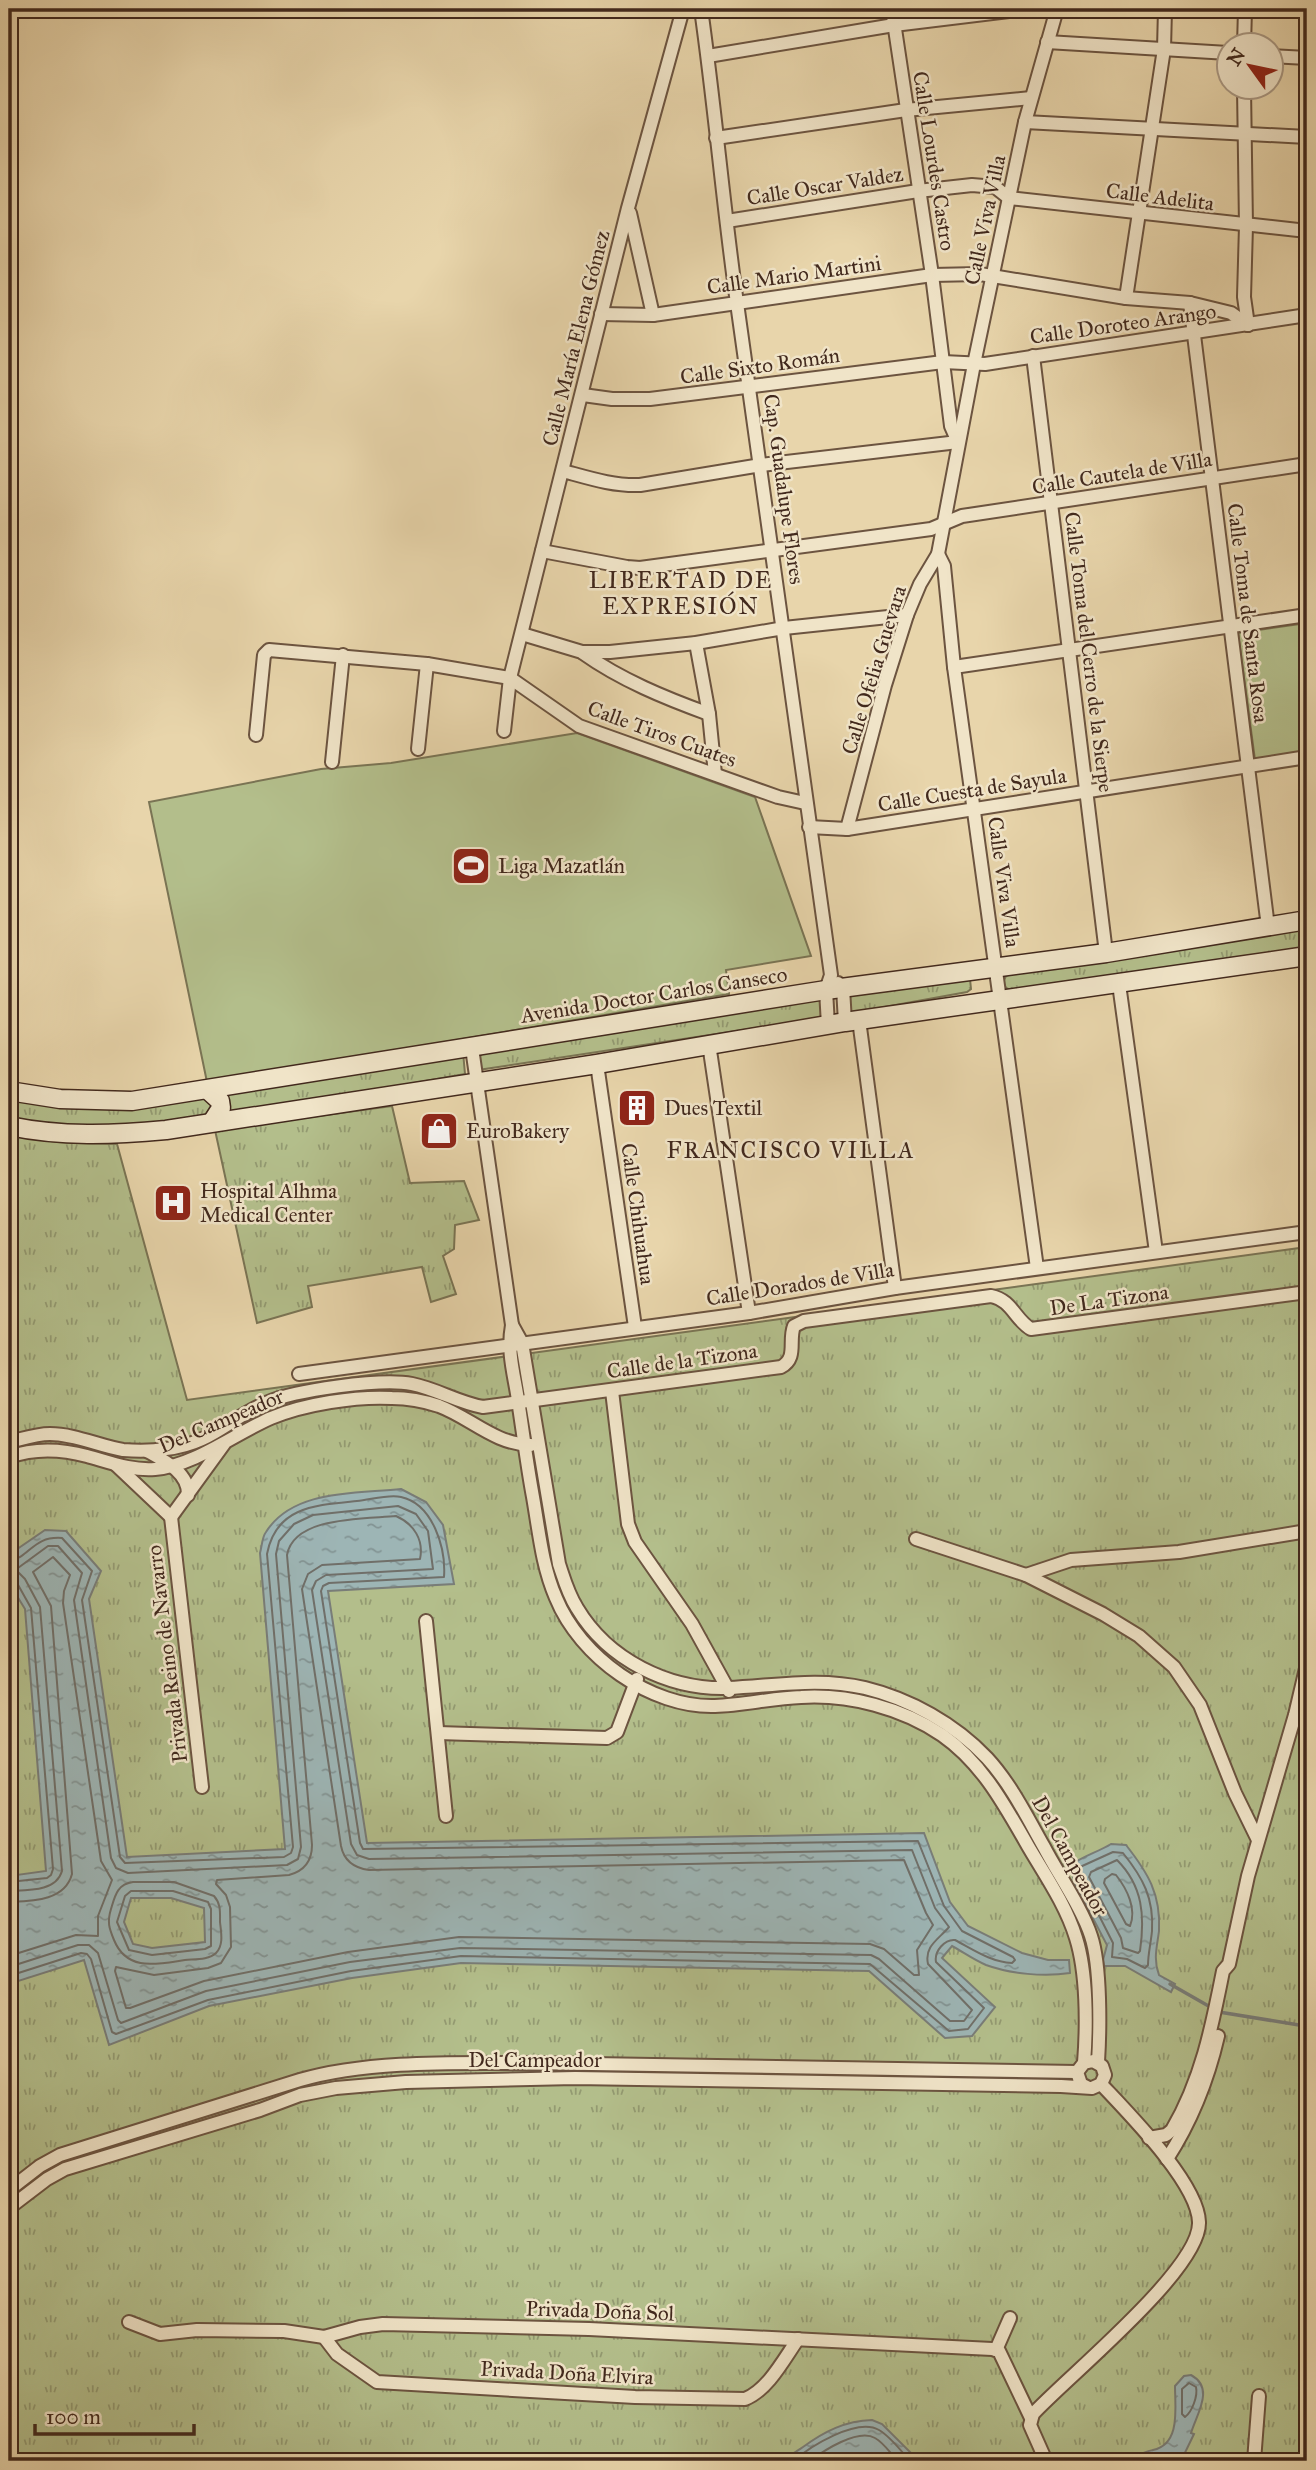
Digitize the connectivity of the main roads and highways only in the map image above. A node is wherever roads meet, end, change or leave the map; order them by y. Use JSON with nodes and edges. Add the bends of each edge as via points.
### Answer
{"nodes":[{"id":1,"x":1307,"y":920,"type":"edge"},
{"id":2,"x":1307,"y":956,"type":"edge"},
{"id":3,"x":208,"y":1090,"type":"junction"},
{"id":4,"x":9,"y":1091,"type":"edge"},
{"id":5,"x":162,"y":1097,"type":"junction"},
{"id":6,"x":212,"y":1122,"type":"junction"},
{"id":7,"x":9,"y":1126,"type":"edge"},
{"id":8,"x":150,"y":1131,"type":"junction"}],
"edges":[{"from":1,"to":3,"type":"main road","name":"Avenida Doctor Carlos Canseco","via":[[1106,953],[833,984]]},
{"from":2,"to":6,"type":"main road","via":[[844,1022]]},
{"from":3,"to":5,"type":"main road","name":"Avenida Doctor Carlos Canseco"},
{"from":3,"to":6,"type":"main road","via":[[221,1108]]},
{"from":4,"to":5,"type":"main road","name":"Avenida Doctor Carlos Canseco","via":[[109,1101]]},
{"from":5,"to":8,"type":"main road","via":[[148,1112]]},
{"from":6,"to":8,"type":"main road"},
{"from":7,"to":8,"type":"main road","via":[[106,1135]]}]}
